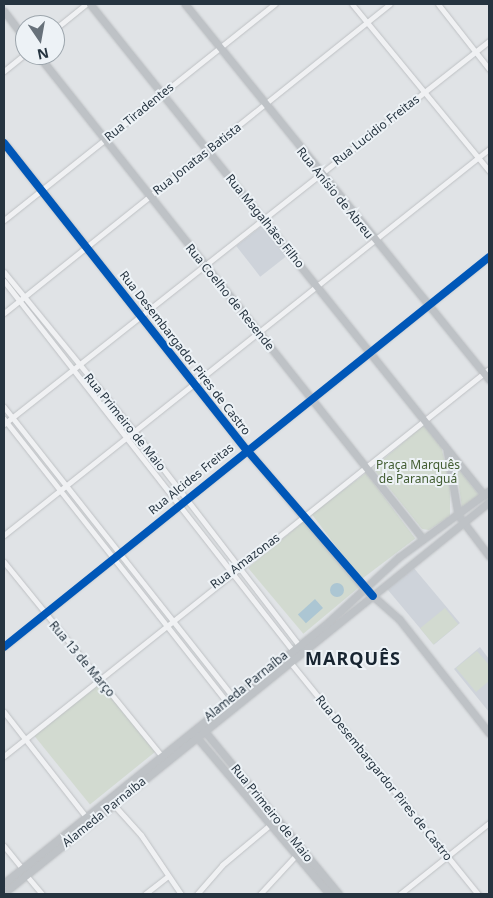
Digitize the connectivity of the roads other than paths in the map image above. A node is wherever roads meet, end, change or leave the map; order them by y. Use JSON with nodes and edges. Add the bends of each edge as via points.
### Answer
{"nodes":[{"id":1,"x":86,"y":4,"type":"edge"},
{"id":2,"x":90,"y":4,"type":"edge"},
{"id":3,"x":185,"y":4,"type":"edge"},
{"id":4,"x":275,"y":4,"type":"edge"},
{"id":5,"x":352,"y":4,"type":"edge"},
{"id":6,"x":390,"y":4,"type":"edge"},
{"id":7,"x":438,"y":4,"type":"edge"},
{"id":8,"x":4,"y":11,"type":"edge"},
{"id":9,"x":65,"y":21,"type":"edge"},
{"id":10,"x":366,"y":22,"type":"junction"},
{"id":11,"x":15,"y":25,"type":"edge"},
{"id":12,"x":489,"y":41,"type":"edge"},
{"id":13,"x":220,"y":47,"type":"junction"},
{"id":14,"x":476,"y":52,"type":"junction"},
{"id":15,"x":15,"y":62,"type":"edge"},
{"id":16,"x":46,"y":65,"type":"edge"},
{"id":17,"x":489,"y":69,"type":"edge"},
{"id":18,"x":4,"y":71,"type":"edge"},
{"id":19,"x":161,"y":94,"type":"junction"},
{"id":20,"x":424,"y":94,"type":"junction"},
{"id":21,"x":265,"y":106,"type":"junction"},
{"id":22,"x":104,"y":140,"type":"junction"},
{"id":23,"x":4,"y":142,"type":"edge"},
{"id":24,"x":489,"y":149,"type":"edge"},
{"id":25,"x":209,"y":151,"type":"junction"},
{"id":26,"x":478,"y":158,"type":"junction"},
{"id":27,"x":489,"y":171,"type":"edge"},
{"id":28,"x":320,"y":174,"type":"junction"},
{"id":29,"x":42,"y":190,"type":"junction"},
{"id":30,"x":150,"y":196,"type":"junction"},
{"id":31,"x":263,"y":219,"type":"junction"},
{"id":32,"x":4,"y":220,"type":"edge"},
{"id":33,"x":374,"y":240,"type":"junction"},
{"id":34,"x":87,"y":247,"type":"junction"},
{"id":35,"x":489,"y":257,"type":"edge"},
{"id":36,"x":203,"y":265,"type":"junction"},
{"id":37,"x":4,"y":272,"type":"edge"},
{"id":38,"x":4,"y":282,"type":"edge"},
{"id":39,"x":316,"y":285,"type":"junction"},
{"id":40,"x":24,"y":296,"type":"junction"},
{"id":41,"x":19,"y":301,"type":"junction"},
{"id":42,"x":428,"y":305,"type":"junction"},
{"id":43,"x":4,"y":313,"type":"edge"},
{"id":44,"x":141,"y":314,"type":"junction"},
{"id":45,"x":258,"y":332,"type":"junction"},
{"id":46,"x":369,"y":352,"type":"junction"},
{"id":47,"x":78,"y":363,"type":"junction"},
{"id":48,"x":72,"y":368,"type":"junction"},
{"id":49,"x":488,"y":374,"type":"edge"},
{"id":50,"x":195,"y":383,"type":"junction"},
{"id":51,"x":97,"y":385,"type":"junction"},
{"id":52,"x":91,"y":391,"type":"junction"},
{"id":53,"x":310,"y":398,"type":"junction"},
{"id":54,"x":4,"y":407,"type":"edge"},
{"id":55,"x":12,"y":417,"type":"junction"},
{"id":56,"x":424,"y":419,"type":"junction"},
{"id":57,"x":5,"y":421,"type":"edge"},
{"id":58,"x":134,"y":431,"type":"junction"},
{"id":59,"x":128,"y":436,"type":"junction"},
{"id":60,"x":440,"y":438,"type":"junction"},
{"id":61,"x":246,"y":448,"type":"junction"},
{"id":62,"x":366,"y":468,"type":"junction"},
{"id":63,"x":65,"y":485,"type":"junction"},
{"id":64,"x":58,"y":490,"type":"junction"},
{"id":65,"x":487,"y":493,"type":"edge"},
{"id":66,"x":185,"y":498,"type":"junction"},
{"id":67,"x":489,"y":502,"type":"edge"},
{"id":68,"x":179,"y":503,"type":"junction"},
{"id":69,"x":458,"y":515,"type":"junction"},
{"id":70,"x":304,"y":517,"type":"junction"},
{"id":71,"x":463,"y":524,"type":"junction"},
{"id":72,"x":4,"y":535,"type":"edge"},
{"id":73,"x":423,"y":539,"type":"junction"},
{"id":74,"x":119,"y":552,"type":"junction"},
{"id":75,"x":489,"y":556,"type":"edge"},
{"id":76,"x":114,"y":557,"type":"junction"},
{"id":77,"x":4,"y":562,"type":"edge"},
{"id":78,"x":237,"y":568,"type":"junction"},
{"id":79,"x":232,"y":572,"type":"junction"},
{"id":80,"x":365,"y":589,"type":"junction"},
{"id":81,"x":373,"y":596,"type":"junction"},
{"id":82,"x":45,"y":614,"type":"junction"},
{"id":83,"x":276,"y":617,"type":"junction"},
{"id":84,"x":171,"y":618,"type":"junction"},
{"id":85,"x":270,"y":622,"type":"junction"},
{"id":86,"x":166,"y":623,"type":"junction"},
{"id":87,"x":4,"y":647,"type":"edge"},
{"id":88,"x":296,"y":647,"type":"junction"},
{"id":89,"x":290,"y":662,"type":"junction"},
{"id":90,"x":98,"y":677,"type":"junction"},
{"id":91,"x":230,"y":700,"type":"junction"},
{"id":92,"x":4,"y":712,"type":"edge"},
{"id":93,"x":199,"y":724,"type":"junction"},
{"id":94,"x":191,"y":731,"type":"junction"},
{"id":95,"x":205,"y":731,"type":"junction"},
{"id":96,"x":489,"y":732,"type":"edge"},
{"id":97,"x":197,"y":737,"type":"junction"},
{"id":98,"x":25,"y":739,"type":"junction"},
{"id":99,"x":161,"y":755,"type":"junction"},
{"id":100,"x":4,"y":756,"type":"edge"},
{"id":101,"x":114,"y":805,"type":"junction"},
{"id":102,"x":86,"y":817,"type":"junction"},
{"id":103,"x":489,"y":823,"type":"edge"},
{"id":104,"x":271,"y":824,"type":"junction"},
{"id":105,"x":4,"y":846,"type":"edge"},
{"id":106,"x":297,"y":854,"type":"junction"},
{"id":107,"x":447,"y":857,"type":"junction"},
{"id":108,"x":24,"y":872,"type":"junction"},
{"id":109,"x":168,"y":876,"type":"junction"},
{"id":110,"x":4,"y":883,"type":"edge"},
{"id":111,"x":4,"y":893,"type":"edge"},
{"id":112,"x":264,"y":893,"type":"edge"},
{"id":113,"x":42,"y":894,"type":"edge"},
{"id":114,"x":145,"y":894,"type":"edge"},
{"id":115,"x":181,"y":894,"type":"edge"},
{"id":116,"x":197,"y":894,"type":"edge"},
{"id":117,"x":329,"y":894,"type":"edge"},
{"id":118,"x":339,"y":894,"type":"edge"},
{"id":119,"x":400,"y":894,"type":"edge"},
{"id":120,"x":478,"y":894,"type":"edge"}],
"edges":[{"from":1,"to":9,"type":"street"},
{"from":2,"to":19,"type":"main road","name":"Rua Magalhães Filho"},
{"from":3,"to":13,"type":"main road","name":"Rua Anísio de Abreu"},
{"from":4,"to":13,"type":"street","name":"Rua Tiradentes"},
{"from":5,"to":10,"type":"street"},
{"from":6,"to":10,"type":"street","name":"Rua Jonatas Batista"},
{"from":7,"to":14,"type":"street"},
{"from":8,"to":11,"type":"main road"},
{"from":10,"to":20,"type":"street"},
{"from":10,"to":21,"type":"street","name":"Rua Jonatas Batista"},
{"from":12,"to":14,"type":"street","name":"Rua Lucidio Freitas"},
{"from":13,"to":19,"type":"street","name":"Rua Tiradentes"},
{"from":13,"to":21,"type":"main road","name":"Rua Anísio de Abreu"},
{"from":14,"to":17,"type":"street"},
{"from":14,"to":20,"type":"street","name":"Rua Lucidio Freitas"},
{"from":15,"to":18,"type":"street"},
{"from":16,"to":22,"type":"main road","name":"Rua Coelho de Resende"},
{"from":19,"to":22,"type":"street","name":"Rua Tiradentes"},
{"from":19,"to":25,"type":"main road","name":"Rua Magalhães Filho"},
{"from":20,"to":26,"type":"street"},
{"from":20,"to":28,"type":"street","name":"Rua Lucidio Freitas"},
{"from":21,"to":25,"type":"street","name":"Rua Jonatas Batista"},
{"from":21,"to":28,"type":"main road","name":"Rua Anísio de Abreu"},
{"from":22,"to":29,"type":"street","name":"Rua Tiradentes"},
{"from":22,"to":30,"type":"main road","name":"Rua Coelho de Resende"},
{"from":23,"to":29,"type":"main road","name":"Rua Desembargador Pires de Castro"},
{"from":24,"to":26,"type":"street"},
{"from":25,"to":30,"type":"street","name":"Rua Jonatas Batista"},
{"from":25,"to":31,"type":"main road","name":"Rua Magalhães Filho"},
{"from":26,"to":27,"type":"street"},
{"from":26,"to":33,"type":"street"},
{"from":28,"to":31,"type":"street","name":"Rua Lucidio Freitas"},
{"from":28,"to":33,"type":"main road","name":"Rua Anísio de Abreu"},
{"from":29,"to":32,"type":"street","name":"Rua Tiradentes"},
{"from":29,"to":34,"type":"main road","name":"Rua Desembargador Pires de Castro"},
{"from":30,"to":34,"type":"street","name":"Rua Jonatas Batista"},
{"from":30,"to":36,"type":"main road","name":"Rua Coelho de Resende"},
{"from":31,"to":36,"type":"street","name":"Rua Lucidio Freitas"},
{"from":31,"to":39,"type":"main road","name":"Rua Magalhães Filho"},
{"from":33,"to":39,"type":"street"},
{"from":33,"to":42,"type":"main road","name":"Rua Anísio de Abreu"},
{"from":34,"to":40,"type":"street","name":"Rua Jonatas Batista"},
{"from":34,"to":44,"type":"main road","name":"Rua Desembargador Pires de Castro"},
{"from":35,"to":42,"type":"street","name":"Rua Alcides Freitas"},
{"from":36,"to":44,"type":"street","name":"Rua Lucidio Freitas"},
{"from":36,"to":45,"type":"main road","name":"Rua Coelho de Resende"},
{"from":37,"to":40,"type":"street","name":"Rua Primeiro de Maio"},
{"from":38,"to":41,"type":"street","name":"Rua Primeiro de Maio"},
{"from":39,"to":45,"type":"street"},
{"from":39,"to":46,"type":"main road","name":"Rua Magalhães Filho"},
{"from":40,"to":41,"type":"street","name":"Rua Jonatas Batista"},
{"from":40,"to":47,"type":"street","name":"Rua Primeiro de Maio"},
{"from":41,"to":43,"type":"street","name":"Rua Jonatas Batista"},
{"from":41,"to":48,"type":"street","name":"Rua Primeiro de Maio"},
{"from":42,"to":46,"type":"street","name":"Rua Alcides Freitas"},
{"from":42,"to":49,"type":"main road","name":"Rua Anísio de Abreu"},
{"from":44,"to":47,"type":"street","name":"Rua Lucidio Freitas"},
{"from":44,"to":50,"type":"main road","name":"Rua Desembargador Pires de Castro"},
{"from":45,"to":50,"type":"street"},
{"from":45,"to":53,"type":"main road","name":"Rua Coelho de Resende"},
{"from":46,"to":53,"type":"street","name":"Rua Alcides Freitas"},
{"from":46,"to":56,"type":"main road","name":"Rua Magalhães Filho"},
{"from":47,"to":48,"type":"street","name":"Rua Lucidio Freitas"},
{"from":47,"to":51,"type":"street","name":"Rua Primeiro de Maio"},
{"from":48,"to":52,"type":"street","name":"Rua Primeiro de Maio"},
{"from":48,"to":55,"type":"street","name":"Rua Lucidio Freitas"},
{"from":49,"to":56,"type":"street","name":"Rua Amazonas"},
{"from":50,"to":58,"type":"street"},
{"from":50,"to":61,"type":"main road","name":"Rua Desembargador Pires de Castro"},
{"from":51,"to":52,"type":"street"},
{"from":51,"to":58,"type":"street","name":"Rua Primeiro de Maio"},
{"from":52,"to":59,"type":"street","name":"Rua Primeiro de Maio"},
{"from":53,"to":61,"type":"street","name":"Rua Alcides Freitas"},
{"from":53,"to":62,"type":"main road","name":"Rua Coelho de Resende"},
{"from":54,"to":55,"type":"street"},
{"from":55,"to":57,"type":"street","name":"Rua Lucidio Freitas"},
{"from":55,"to":63,"type":"street"},
{"from":56,"to":60,"type":"main road","name":"Rua Magalhães Filho"},
{"from":56,"to":62,"type":"street","name":"Rua Amazonas"},
{"from":57,"to":64,"type":"street"},
{"from":58,"to":59,"type":"street"},
{"from":58,"to":66,"type":"street","name":"Rua Primeiro de Maio"},
{"from":59,"to":63,"type":"street"},
{"from":59,"to":68,"type":"street","name":"Rua Primeiro de Maio"},
{"from":60,"to":65,"type":"main road","name":"Rua Magalhães Filho"},
{"from":60,"to":69,"type":"main road","name":"Rua Magalhães Filho","via":[[453,471]]},
{"from":61,"to":66,"type":"street","name":"Rua Alcides Freitas"},
{"from":61,"to":70,"type":"main road","name":"Rua Desembargador Pires de Castro"},
{"from":62,"to":70,"type":"street","name":"Rua Amazonas"},
{"from":62,"to":73,"type":"main road","name":"Rua Coelho de Resende"},
{"from":63,"to":64,"type":"street"},
{"from":63,"to":74,"type":"street"},
{"from":64,"to":72,"type":"street"},
{"from":64,"to":76,"type":"street"},
{"from":65,"to":69,"type":"main road","name":"Alameda Parnaíba"},
{"from":66,"to":68,"type":"street","name":"Rua Alcides Freitas"},
{"from":66,"to":78,"type":"street","name":"Rua Primeiro de Maio"},
{"from":67,"to":71,"type":"main road","name":"Alameda Parnaíba"},
{"from":68,"to":74,"type":"street","name":"Rua Alcides Freitas"},
{"from":68,"to":79,"type":"street","name":"Rua Primeiro de Maio"},
{"from":69,"to":71,"type":"main road","name":"Rua Magalhães Filho"},
{"from":69,"to":73,"type":"main road","name":"Alameda Parnaíba"},
{"from":70,"to":78,"type":"street","name":"Rua Amazonas"},
{"from":70,"to":80,"type":"main road","name":"Rua Desembargador Pires de Castro"},
{"from":71,"to":75,"type":"main road","name":"Rua Magalhães Filho"},
{"from":71,"to":81,"type":"main road","name":"Alameda Parnaíba"},
{"from":73,"to":80,"type":"main road","name":"Alameda Parnaíba"},
{"from":74,"to":76,"type":"street","name":"Rua Alcides Freitas"},
{"from":74,"to":84,"type":"street"},
{"from":76,"to":82,"type":"street","name":"Rua Alcides Freitas"},
{"from":76,"to":86,"type":"street"},
{"from":77,"to":82,"type":"street","name":"Rua 13 de Março"},
{"from":78,"to":79,"type":"street","name":"Rua Amazonas"},
{"from":78,"to":83,"type":"street","name":"Rua Primeiro de Maio"},
{"from":79,"to":84,"type":"street","name":"Rua Amazonas"},
{"from":79,"to":85,"type":"street","name":"Rua Primeiro de Maio"},
{"from":80,"to":81,"type":"main road","name":"Rua Desembargador Pires de Castro"},
{"from":80,"to":88,"type":"main road","name":"Alameda Parnaíba"},
{"from":81,"to":89,"type":"main road","name":"Alameda Parnaíba"},
{"from":81,"to":96,"type":"main road","via":[[399,619]]},
{"from":82,"to":87,"type":"street","name":"Rua Alcides Freitas"},
{"from":82,"to":90,"type":"street","name":"Rua 13 de Março"},
{"from":83,"to":85,"type":"street"},
{"from":83,"to":88,"type":"street","name":"Rua Primeiro de Maio"},
{"from":84,"to":86,"type":"street","name":"Rua Amazonas"},
{"from":84,"to":91,"type":"street"},
{"from":85,"to":88,"type":"street","name":"Rua Primeiro de Maio"},
{"from":86,"to":90,"type":"street","name":"Rua Amazonas"},
{"from":86,"to":91,"type":"street"},
{"from":88,"to":91,"type":"main road","name":"Alameda Parnaíba"},
{"from":89,"to":95,"type":"main road","name":"Alameda Parnaíba"},
{"from":89,"to":107,"type":"street","name":"Rua Desembargardor Pires de Castro"},
{"from":90,"to":98,"type":"street","name":"Rua Amazonas"},
{"from":90,"to":99,"type":"street","name":"Rua 13 de Março"},
{"from":91,"to":93,"type":"main road","name":"Alameda Parnaíba"},
{"from":92,"to":98,"type":"street"},
{"from":93,"to":94,"type":"main road","name":"Alameda Parnaíba"},
{"from":93,"to":95,"type":"main road","name":"Rua Primeiro de Maio"},
{"from":94,"to":97,"type":"main road","name":"Rua Primeiro de Maio"},
{"from":94,"to":99,"type":"main road","name":"Alameda Parnaíba"},
{"from":95,"to":97,"type":"main road","name":"Alameda Parnaiba"},
{"from":95,"to":118,"type":"main road","name":"Rua Primeiro de Maio"},
{"from":97,"to":101,"type":"main road","name":"Alameda Parnaiba"},
{"from":97,"to":104,"type":"main road","name":"Rua Primeiro de Maio"},
{"from":98,"to":100,"type":"street","name":"Rua Amazonas"},
{"from":98,"to":102,"type":"street"},
{"from":99,"to":102,"type":"main road","name":"Alameda Parnaíba"},
{"from":101,"to":108,"type":"main road","name":"Alameda Parnaiba"},
{"from":101,"to":109,"type":"street","via":[[141,834]]},
{"from":102,"to":108,"type":"main road","name":"Alameda Parnaíba"},
{"from":103,"to":107,"type":"street"},
{"from":104,"to":106,"type":"main road","name":"Rua Primeiro de Maio"},
{"from":104,"to":116,"type":"street","via":[[222,865]]},
{"from":105,"to":108,"type":"street"},
{"from":106,"to":112,"type":"street"},
{"from":106,"to":117,"type":"main road","name":"Rua Primeiro de Maio"},
{"from":107,"to":119,"type":"street"},
{"from":107,"to":120,"type":"street","name":"Rua Desembargardor Pires de Castro"},
{"from":108,"to":110,"type":"main road","name":"Alameda Parnaíba"},
{"from":108,"to":111,"type":"main road","name":"Alameda Parnaiba"},
{"from":108,"to":113,"type":"street"},
{"from":109,"to":114,"type":"street"},
{"from":109,"to":115,"type":"street"}]}
